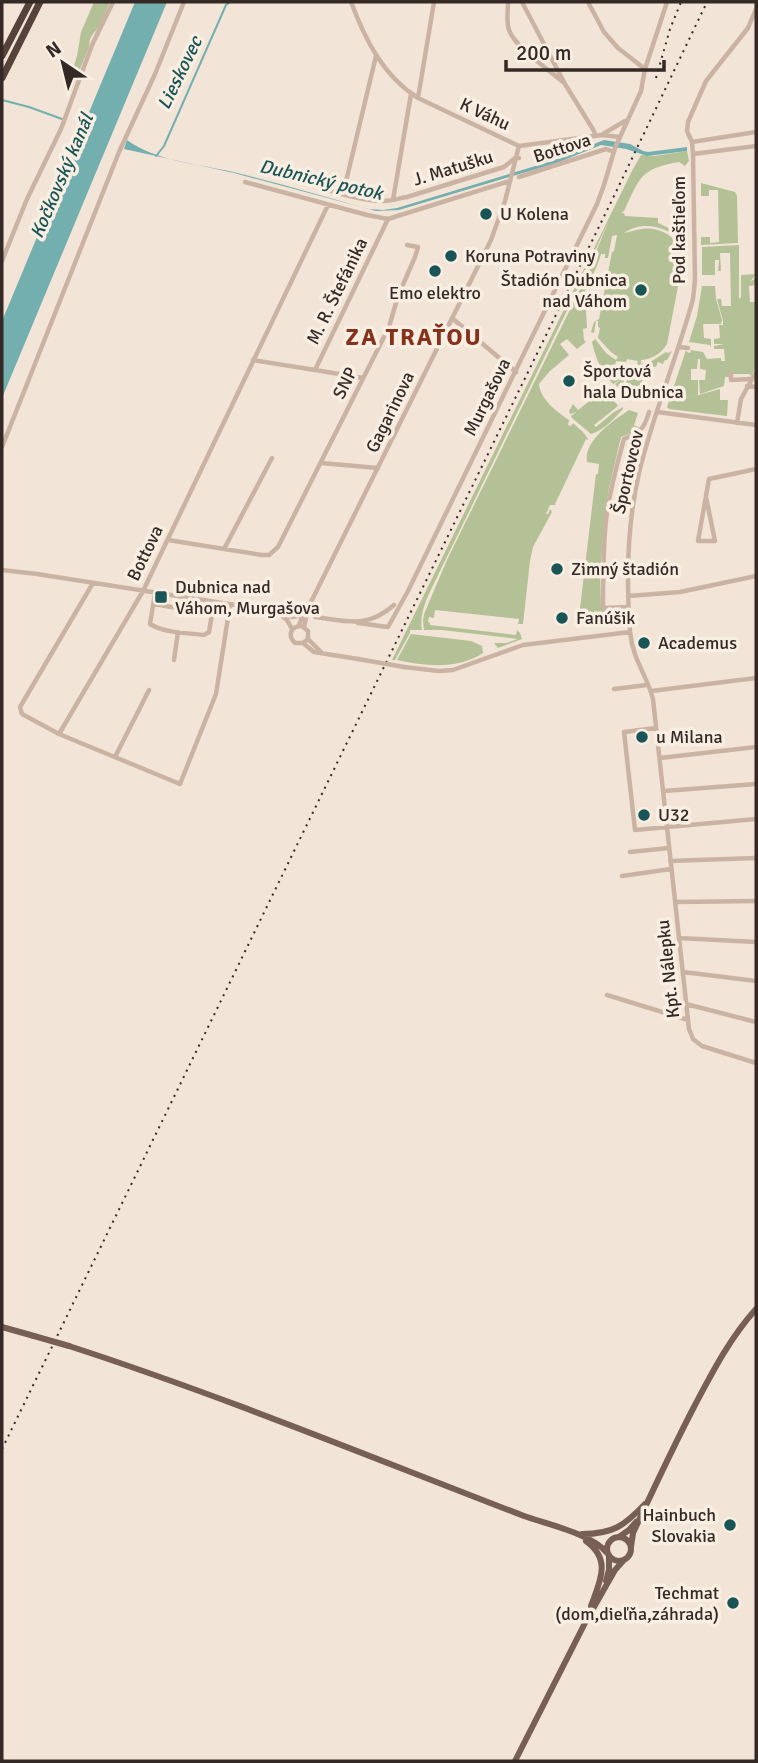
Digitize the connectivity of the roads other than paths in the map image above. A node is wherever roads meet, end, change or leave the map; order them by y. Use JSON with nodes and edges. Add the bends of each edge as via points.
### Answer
{"nodes":[{"id":1,"x":30,"y":2,"type":"edge"},
{"id":2,"x":40,"y":2,"type":"edge"},
{"id":3,"x":113,"y":2,"type":"edge"},
{"id":4,"x":184,"y":2,"type":"edge"},
{"id":5,"x":351,"y":2,"type":"edge"},
{"id":6,"x":434,"y":2,"type":"edge"},
{"id":7,"x":508,"y":2,"type":"edge"},
{"id":8,"x":522,"y":2,"type":"edge"},
{"id":9,"x":588,"y":2,"type":"edge"},
{"id":10,"x":667,"y":2,"type":"edge"},
{"id":11,"x":756,"y":9,"type":"edge"},
{"id":12,"x":376,"y":55,"type":"junction"},
{"id":13,"x":2,"y":56,"type":"edge"},
{"id":14,"x":645,"y":69,"type":"junction"},
{"id":15,"x":2,"y":78,"type":"edge"},
{"id":16,"x":565,"y":84,"type":"junction"},
{"id":17,"x":411,"y":94,"type":"junction"},
{"id":18,"x":418,"y":98,"type":"junction"},
{"id":19,"x":627,"y":121,"type":"junction"},
{"id":20,"x":756,"y":132,"type":"edge"},
{"id":21,"x":595,"y":135,"type":"junction"},
{"id":22,"x":602,"y":135,"type":"junction"},
{"id":23,"x":619,"y":139,"type":"junction"},
{"id":24,"x":519,"y":146,"type":"junction"},
{"id":25,"x":756,"y":146,"type":"edge"},
{"id":26,"x":692,"y":148,"type":"junction"},
{"id":27,"x":614,"y":150,"type":"junction"},
{"id":28,"x":517,"y":158,"type":"junction"},
{"id":29,"x":519,"y":177,"type":"dead end"},
{"id":30,"x":511,"y":180,"type":"junction"},
{"id":31,"x":245,"y":181,"type":"dead end"},
{"id":32,"x":321,"y":188,"type":"dead end"},
{"id":33,"x":343,"y":194,"type":"junction"},
{"id":34,"x":393,"y":200,"type":"junction"},
{"id":35,"x":328,"y":205,"type":"junction"},
{"id":36,"x":388,"y":219,"type":"junction"},
{"id":37,"x":407,"y":246,"type":"dead end"},
{"id":38,"x":2,"y":261,"type":"edge"},
{"id":39,"x":452,"y":318,"type":"junction"},
{"id":40,"x":679,"y":347,"type":"junction"},
{"id":41,"x":688,"y":348,"type":"dead end"},
{"id":42,"x":253,"y":360,"type":"junction"},
{"id":43,"x":315,"y":370,"type":"junction"},
{"id":44,"x":516,"y":372,"type":"junction"},
{"id":45,"x":756,"y":372,"type":"edge"},
{"id":46,"x":731,"y":373,"type":"dead end"},
{"id":47,"x":363,"y":378,"type":"junction"},
{"id":48,"x":751,"y":379,"type":"junction"},
{"id":49,"x":747,"y":386,"type":"junction"},
{"id":50,"x":756,"y":387,"type":"edge"},
{"id":51,"x":649,"y":412,"type":"dead end"},
{"id":52,"x":657,"y":412,"type":"junction"},
{"id":53,"x":737,"y":423,"type":"junction"},
{"id":54,"x":756,"y":425,"type":"edge"},
{"id":55,"x":2,"y":447,"type":"edge"},
{"id":56,"x":272,"y":458,"type":"dead end"},
{"id":57,"x":321,"y":463,"type":"junction"},
{"id":58,"x":378,"y":468,"type":"junction"},
{"id":59,"x":756,"y":469,"type":"edge"},
{"id":60,"x":706,"y":497,"type":"junction"},
{"id":61,"x":168,"y":540,"type":"junction"},
{"id":62,"x":224,"y":549,"type":"junction"},
{"id":63,"x":2,"y":570,"type":"edge"},
{"id":64,"x":756,"y":576,"type":"edge"},
{"id":65,"x":93,"y":583,"type":"junction"},
{"id":66,"x":143,"y":591,"type":"junction"},
{"id":67,"x":155,"y":593,"type":"junction"},
{"id":68,"x":628,"y":596,"type":"junction"},
{"id":69,"x":215,"y":603,"type":"junction"},
{"id":70,"x":153,"y":604,"type":"junction"},
{"id":71,"x":230,"y":605,"type":"junction"},
{"id":72,"x":394,"y":605,"type":"dead end"},
{"id":73,"x":628,"y":607,"type":"junction"},
{"id":74,"x":308,"y":608,"type":"junction"},
{"id":75,"x":274,"y":611,"type":"junction"},
{"id":76,"x":212,"y":614,"type":"junction"},
{"id":77,"x":303,"y":615,"type":"junction"},
{"id":78,"x":292,"y":617,"type":"junction"},
{"id":79,"x":315,"y":617,"type":"dead end"},
{"id":80,"x":358,"y":623,"type":"junction"},
{"id":81,"x":300,"y":626,"type":"junction"},
{"id":82,"x":292,"y":629,"type":"junction"},
{"id":83,"x":178,"y":632,"type":"junction"},
{"id":84,"x":630,"y":632,"type":"junction"},
{"id":85,"x":305,"y":641,"type":"junction"},
{"id":86,"x":174,"y":660,"type":"dead end"},
{"id":87,"x":756,"y":678,"type":"edge"},
{"id":88,"x":649,"y":688,"type":"junction"},
{"id":89,"x":614,"y":689,"type":"dead end"},
{"id":90,"x":149,"y":690,"type":"dead end"},
{"id":91,"x":656,"y":728,"type":"junction"},
{"id":92,"x":59,"y":734,"type":"junction"},
{"id":93,"x":756,"y":747,"type":"edge"},
{"id":94,"x":115,"y":757,"type":"junction"},
{"id":95,"x":660,"y":758,"type":"junction"},
{"id":96,"x":756,"y":784,"type":"edge"},
{"id":97,"x":664,"y":791,"type":"junction"},
{"id":98,"x":756,"y":819,"type":"edge"},
{"id":99,"x":667,"y":827,"type":"junction"},
{"id":100,"x":669,"y":848,"type":"junction"},
{"id":101,"x":630,"y":852,"type":"dead end"},
{"id":102,"x":756,"y":858,"type":"edge"},
{"id":103,"x":670,"y":861,"type":"junction"},
{"id":104,"x":671,"y":869,"type":"junction"},
{"id":105,"x":622,"y":876,"type":"dead end"},
{"id":106,"x":756,"y":901,"type":"edge"},
{"id":107,"x":675,"y":902,"type":"junction"},
{"id":108,"x":679,"y":938,"type":"junction"},
{"id":109,"x":756,"y":942,"type":"edge"},
{"id":110,"x":683,"y":972,"type":"junction"},
{"id":111,"x":756,"y":981,"type":"edge"},
{"id":112,"x":607,"y":995,"type":"dead end"},
{"id":113,"x":686,"y":1004,"type":"junction"},
{"id":114,"x":688,"y":1020,"type":"junction"},
{"id":115,"x":756,"y":1022,"type":"edge"},
{"id":116,"x":756,"y":1063,"type":"edge"},
{"id":117,"x":756,"y":1309,"type":"edge"},
{"id":118,"x":2,"y":1327,"type":"edge"},
{"id":119,"x":649,"y":1500,"type":"junction"},
{"id":120,"x":643,"y":1512,"type":"junction"},
{"id":121,"x":576,"y":1534,"type":"junction"},
{"id":122,"x":617,"y":1537,"type":"junction"},
{"id":123,"x":631,"y":1547,"type":"junction"},
{"id":124,"x":607,"y":1554,"type":"junction"},
{"id":125,"x":623,"y":1561,"type":"junction"},
{"id":126,"x":602,"y":1593,"type":"junction"},
{"id":127,"x":586,"y":1620,"type":"junction"},
{"id":128,"x":514,"y":1761,"type":"edge"}],
"edges":[{"from":1,"to":13,"type":"highway"},
{"from":2,"to":15,"type":"highway"},
{"from":3,"to":38,"type":"street"},
{"from":4,"to":55,"type":"street"},
{"from":5,"to":12,"type":"street","name":"K Váhu"},
{"from":6,"to":18,"type":"street"},
{"from":7,"to":16,"type":"street","via":[[509,32]]},
{"from":8,"to":16,"type":"street"},
{"from":9,"to":14,"type":"street","via":[[604,32]]},
{"from":10,"to":14,"type":"street","name":"Murgašova"},
{"from":11,"to":26,"type":"street","via":[[748,28],[706,81],[688,122]]},
{"from":12,"to":17,"type":"street","name":"K Váhu"},
{"from":12,"to":33,"type":"street"},
{"from":14,"to":19,"type":"street","name":"Murgašova"},
{"from":16,"to":21,"type":"street"},
{"from":17,"to":18,"type":"street","name":"K Váhu"},
{"from":17,"to":34,"type":"street","name":"J. Matušku"},
{"from":18,"to":24,"type":"street","name":"K Váhu"},
{"from":19,"to":22,"type":"street"},
{"from":19,"to":23,"type":"street","name":"Murgašova"},
{"from":20,"to":26,"type":"street"},
{"from":21,"to":22,"type":"street","name":"K Váhu"},
{"from":21,"to":24,"type":"street","name":"K Váhu"},
{"from":22,"to":23,"type":"street","name":"K Váhu"},
{"from":23,"to":27,"type":"street","name":"Murgašova"},
{"from":24,"to":28,"type":"street","name":"Gagarinova"},
{"from":25,"to":26,"type":"street","name":"Pod kaštieľom"},
{"from":26,"to":40,"type":"street","name":"Pod kaštieľom","via":[[698,280]]},
{"from":27,"to":29,"type":"street","name":"Bottova"},
{"from":27,"to":44,"type":"street","name":"Murgašova","via":[[597,204]]},
{"from":28,"to":30,"type":"street","name":"Gagarinova"},
{"from":28,"to":34,"type":"street","name":"J. Matušku","via":[[504,167]]},
{"from":30,"to":36,"type":"street"},
{"from":30,"to":39,"type":"street","name":"Gagarinova","via":[[491,240]]},
{"from":31,"to":35,"type":"street"},
{"from":32,"to":33,"type":"street","name":"J. Matušku"},
{"from":33,"to":34,"type":"street","name":"J. Matušku"},
{"from":35,"to":36,"type":"street"},
{"from":35,"to":42,"type":"street","name":"Bottova"},
{"from":36,"to":43,"type":"street","name":"M. R. Štefánika"},
{"from":37,"to":47,"type":"street","name":"SNP","via":[[418,247],[415,257],[389,327]]},
{"from":39,"to":44,"type":"street"},
{"from":39,"to":58,"type":"street","name":"Gagarinova"},
{"from":40,"to":41,"type":"street"},
{"from":40,"to":52,"type":"street","name":"Športovcov"},
{"from":42,"to":43,"type":"street"},
{"from":42,"to":61,"type":"street","name":"Bottova"},
{"from":43,"to":47,"type":"street","name":"M. R. Štefánika"},
{"from":44,"to":80,"type":"street","name":"Murgašova","via":[[388,627]]},
{"from":45,"to":48,"type":"street"},
{"from":46,"to":48,"type":"street","via":[[731,380]]},
{"from":47,"to":57,"type":"street","name":"SNP"},
{"from":48,"to":49,"type":"street"},
{"from":49,"to":50,"type":"street"},
{"from":49,"to":53,"type":"street"},
{"from":51,"to":73,"type":"street","name":"Športovcov","via":[[640,432],[624,439],[607,518],[603,608]]},
{"from":52,"to":53,"type":"street"},
{"from":52,"to":68,"type":"street","name":"Športovcov","via":[[632,515]]},
{"from":53,"to":54,"type":"street"},
{"from":56,"to":62,"type":"street"},
{"from":57,"to":58,"type":"street"},
{"from":57,"to":62,"type":"street","name":"SNP","via":[[274,552],[262,555]]},
{"from":58,"to":74,"type":"street","name":"Gagarinova"},
{"from":59,"to":60,"type":"street","via":[[709,479]]},
{"from":60,"to":60,"type":"street","via":[[698,541],[715,541],[710,519]]},
{"from":61,"to":62,"type":"street","name":"SNP"},
{"from":61,"to":66,"type":"street","name":"Bottova"},
{"from":63,"to":65,"type":"street"},
{"from":64,"to":68,"type":"street","via":[[680,592]]},
{"from":65,"to":66,"type":"street"},
{"from":65,"to":92,"type":"street","via":[[20,707],[22,714]]},
{"from":66,"to":67,"type":"street"},
{"from":66,"to":92,"type":"street","name":"Bottova"},
{"from":67,"to":69,"type":"street"},
{"from":67,"to":70,"type":"street"},
{"from":68,"to":73,"type":"street","name":"Športovcov"},
{"from":69,"to":71,"type":"street"},
{"from":69,"to":76,"type":"street"},
{"from":70,"to":76,"type":"street"},
{"from":70,"to":83,"type":"street","via":[[150,624]]},
{"from":71,"to":75,"type":"street"},
{"from":71,"to":94,"type":"street","via":[[216,694],[180,784]]},
{"from":72,"to":80,"type":"street"},
{"from":73,"to":84,"type":"street","name":"Športovcov"},
{"from":74,"to":77,"type":"street","name":"Gagarinova"},
{"from":74,"to":81,"type":"street","name":"Gagarinova"},
{"from":75,"to":78,"type":"street"},
{"from":75,"to":82,"type":"street","via":[[284,616]]},
{"from":76,"to":83,"type":"street","via":[[209,632],[204,635]]},
{"from":77,"to":78,"type":"street"},
{"from":77,"to":81,"type":"street","name":"Gagarinova"},
{"from":78,"to":81,"type":"street"},
{"from":79,"to":80,"type":"street","name":"Murgašova"},
{"from":81,"to":82,"type":"street"},
{"from":81,"to":85,"type":"street","via":[[308,631]]},
{"from":82,"to":85,"type":"street","via":[[293,641]]},
{"from":83,"to":86,"type":"street"},
{"from":84,"to":85,"type":"street","bridge":true,"via":[[523,645],[453,670],[314,652]]},
{"from":84,"to":88,"type":"street","name":"Športovcov"},
{"from":87,"to":88,"type":"street"},
{"from":88,"to":89,"type":"street"},
{"from":88,"to":91,"type":"street","name":"Športovcov"},
{"from":90,"to":94,"type":"street"},
{"from":91,"to":95,"type":"street","name":"Kpt. Nálepku"},
{"from":91,"to":99,"type":"street","via":[[624,732],[635,830]]},
{"from":92,"to":94,"type":"street"},
{"from":93,"to":95,"type":"street"},
{"from":95,"to":97,"type":"street","name":"Kpt. Nálepku"},
{"from":96,"to":97,"type":"street"},
{"from":97,"to":99,"type":"street","name":"Kpt. Nálepku"},
{"from":98,"to":99,"type":"street"},
{"from":99,"to":100,"type":"street","name":"Kpt. Nálepku"},
{"from":100,"to":101,"type":"street"},
{"from":100,"to":103,"type":"street","name":"Kpt. Nálepku"},
{"from":102,"to":103,"type":"street"},
{"from":103,"to":104,"type":"street","name":"Kpt. Nálepku"},
{"from":104,"to":105,"type":"street"},
{"from":104,"to":107,"type":"street","name":"Kpt. Nálepku"},
{"from":106,"to":107,"type":"street"},
{"from":107,"to":108,"type":"street","name":"Kpt. Nálepku"},
{"from":108,"to":109,"type":"street"},
{"from":108,"to":110,"type":"street","name":"Kpt. Nálepku"},
{"from":110,"to":111,"type":"street"},
{"from":110,"to":113,"type":"street","name":"Kpt. Nálepku"},
{"from":112,"to":114,"type":"street"},
{"from":113,"to":114,"type":"street","name":"Kpt. Nálepku"},
{"from":113,"to":115,"type":"street"},
{"from":114,"to":116,"type":"street","name":"Kpt. Nálepku","via":[[692,1039],[702,1046]]},
{"from":117,"to":119,"type":"main road","via":[[722,1354]]},
{"from":118,"to":121,"type":"main road","bridge":true,"via":[[220,1398]]},
{"from":119,"to":120,"type":"main road"},
{"from":119,"to":121,"type":"main road","via":[[617,1528]]},
{"from":120,"to":122,"type":"main road"},
{"from":120,"to":123,"type":"main road"},
{"from":121,"to":122,"type":"main road"},
{"from":121,"to":124,"type":"main road","via":[[597,1543]]},
{"from":121,"to":127,"type":"main road","via":[[594,1548],[602,1564]]},
{"from":122,"to":123,"type":"main road"},
{"from":122,"to":124,"type":"main road","via":[[607,1544]]},
{"from":123,"to":125,"type":"main road"},
{"from":124,"to":125,"type":"main road"},
{"from":124,"to":126,"type":"main road","via":[[609,1570]]},
{"from":125,"to":126,"type":"main road"},
{"from":126,"to":127,"type":"main road"},
{"from":127,"to":128,"type":"main road"}]}
